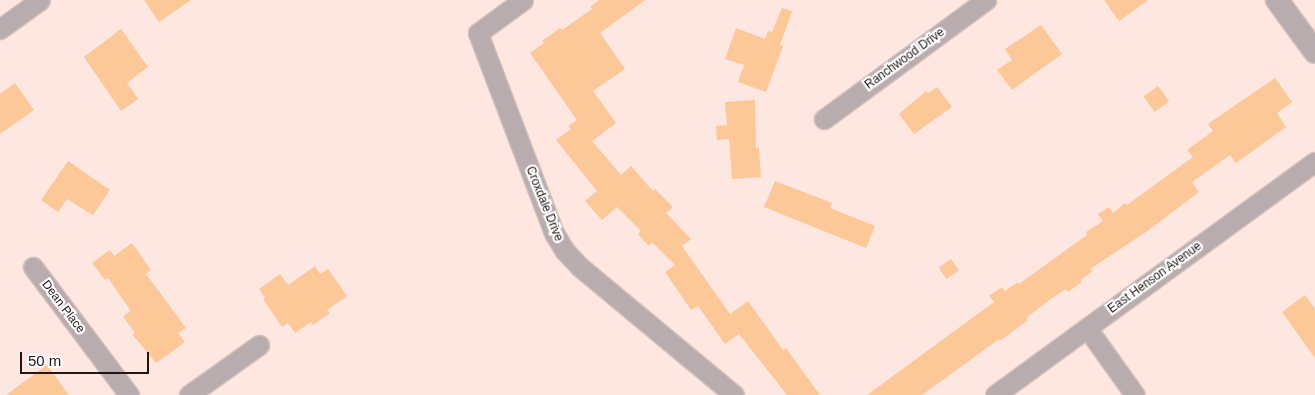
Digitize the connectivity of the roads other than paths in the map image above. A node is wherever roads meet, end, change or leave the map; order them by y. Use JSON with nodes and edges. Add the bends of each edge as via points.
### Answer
{"nodes":[{"id":1,"x":40,"y":0,"type":"edge"},
{"id":2,"x":523,"y":0,"type":"edge"},
{"id":3,"x":986,"y":0,"type":"edge"},
{"id":4,"x":1277,"y":0,"type":"edge"},
{"id":5,"x":0,"y":29,"type":"edge"},
{"id":6,"x":1315,"y":52,"type":"edge"},
{"id":7,"x":824,"y":119,"type":"dead end"},
{"id":8,"x":1315,"y":162,"type":"edge"},
{"id":9,"x":33,"y":267,"type":"dead end"},
{"id":10,"x":1087,"y":328,"type":"junction"},
{"id":11,"x":259,"y":345,"type":"dead end"},
{"id":12,"x":129,"y":395,"type":"edge"},
{"id":13,"x":189,"y":395,"type":"edge"},
{"id":14,"x":734,"y":395,"type":"edge"},
{"id":15,"x":995,"y":395,"type":"edge"},
{"id":16,"x":1135,"y":395,"type":"edge"}],
"edges":[{"from":1,"to":5,"type":"street"},
{"from":2,"to":14,"type":"street","name":"Croxdale Drive","via":[[478,33],[554,233],[565,252],[580,267]]},
{"from":3,"to":7,"type":"street","name":"Ranchwood Drive"},
{"from":4,"to":6,"type":"street"},
{"from":8,"to":10,"type":"street","name":"East Henson Avenue"},
{"from":9,"to":12,"type":"street","name":"Dean Place"},
{"from":10,"to":15,"type":"street","name":"East Henson Avenue"},
{"from":10,"to":16,"type":"street"},
{"from":11,"to":13,"type":"street"}]}
